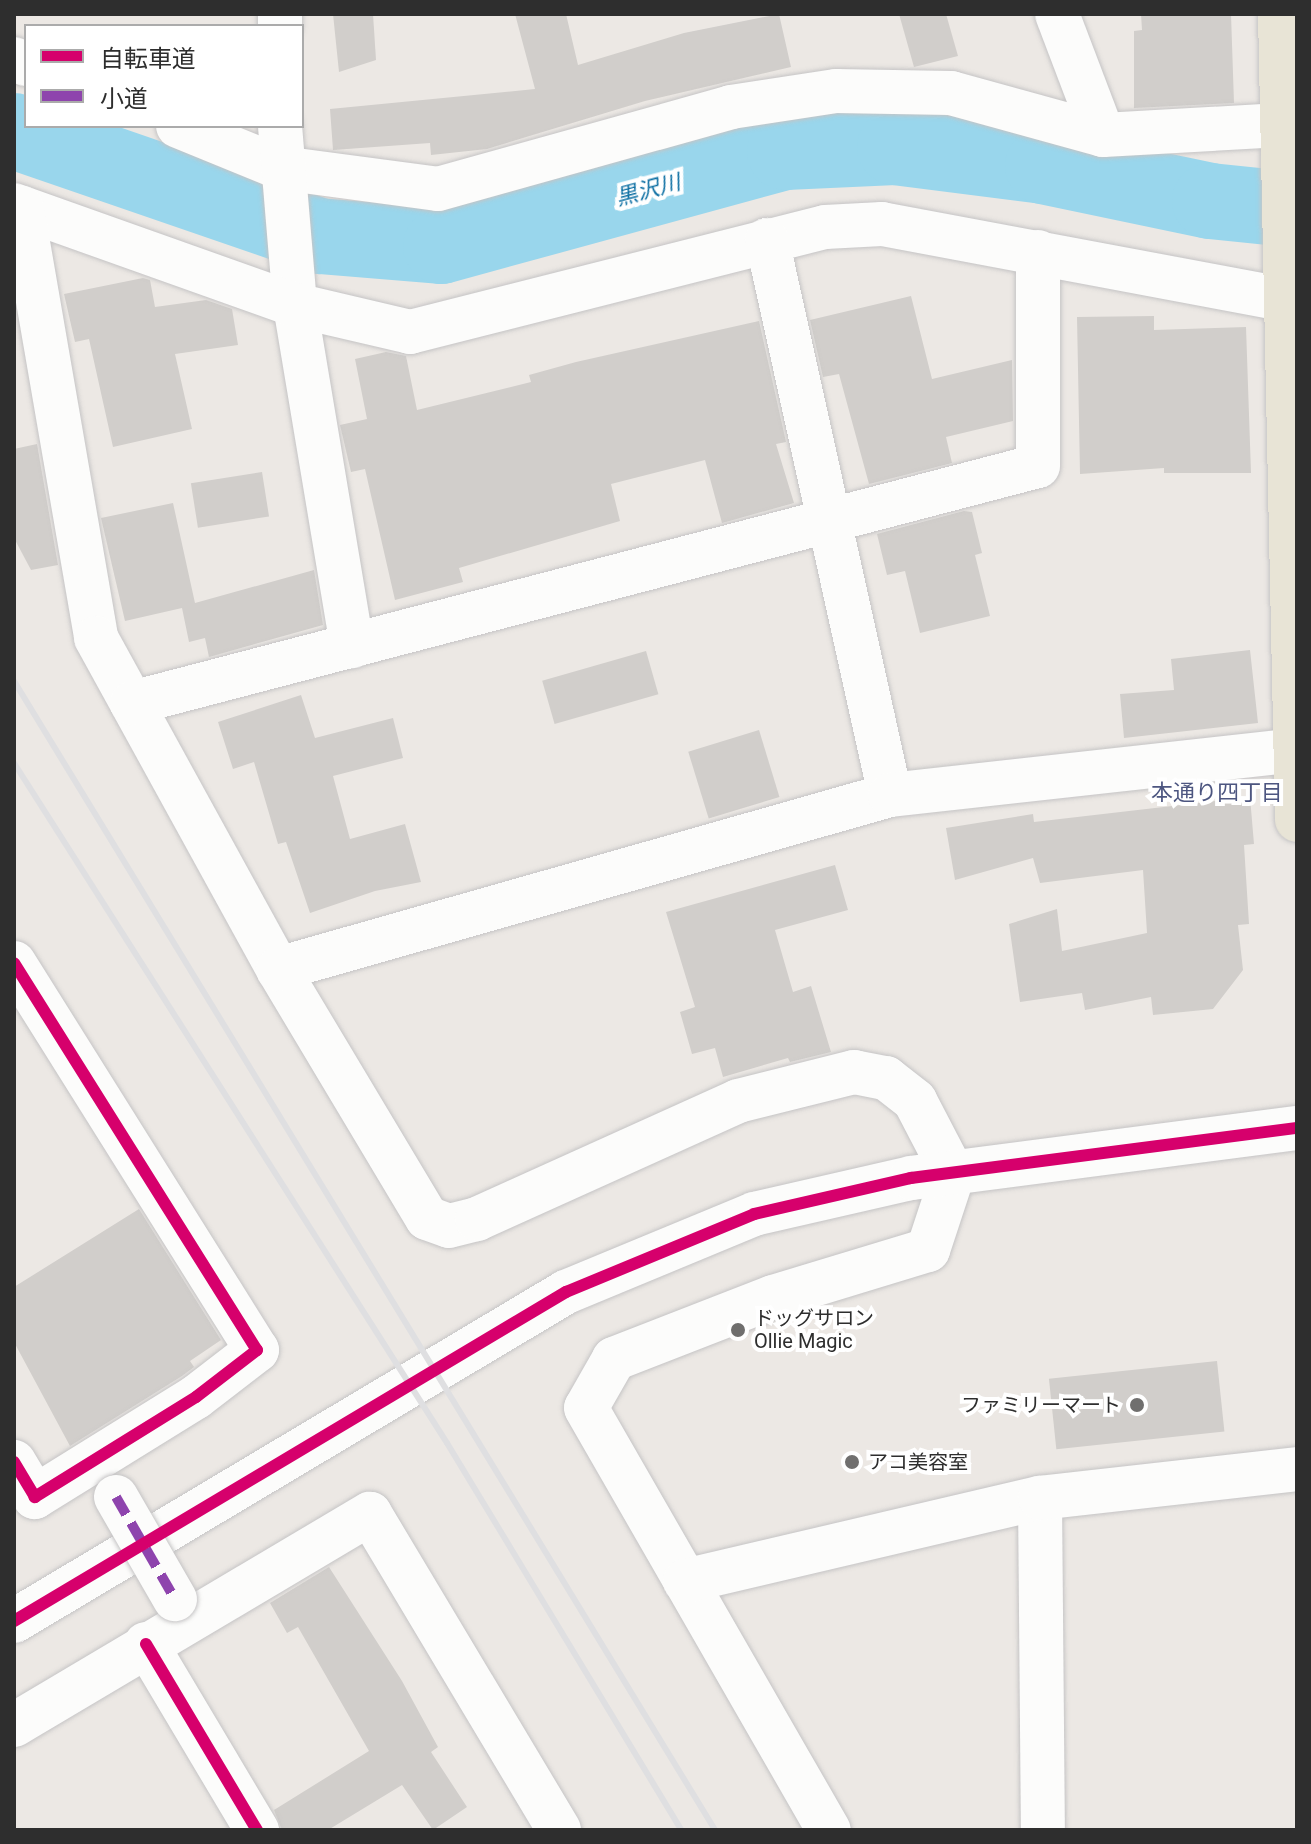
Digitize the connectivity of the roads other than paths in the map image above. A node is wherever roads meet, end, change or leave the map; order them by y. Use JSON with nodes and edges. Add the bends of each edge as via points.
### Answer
{"nodes":[{"id":1,"x":1057,"y":14,"type":"edge"},
{"id":2,"x":1280,"y":14,"type":"edge"},
{"id":3,"x":188,"y":128,"type":"edge"},
{"id":4,"x":1103,"y":135,"type":"junction"},
{"id":5,"x":1287,"y":142,"type":"edge"},
{"id":6,"x":280,"y":147,"type":"edge"},
{"id":7,"x":18,"y":206,"type":"edge"},
{"id":8,"x":767,"y":240,"type":"junction"},
{"id":9,"x":1038,"y":252,"type":"junction"},
{"id":10,"x":1282,"y":288,"type":"junction"},
{"id":11,"x":295,"y":305,"type":"junction"},
{"id":12,"x":826,"y":522,"type":"junction"},
{"id":13,"x":352,"y":646,"type":"junction"},
{"id":14,"x":132,"y":703,"type":"junction"},
{"id":15,"x":1296,"y":750,"type":"edge"},
{"id":16,"x":890,"y":795,"type":"junction"},
{"id":17,"x":1297,"y":820,"type":"edge"},
{"id":18,"x":14,"y":963,"type":"edge"},
{"id":19,"x":278,"y":969,"type":"junction"},
{"id":20,"x":1297,"y":1128,"type":"edge"},
{"id":21,"x":953,"y":1174,"type":"junction"},
{"id":22,"x":1297,"y":1469,"type":"edge"},
{"id":23,"x":25,"y":1480,"type":"edge"},
{"id":24,"x":116,"y":1497,"type":"dead end"},
{"id":25,"x":1040,"y":1498,"type":"junction"},
{"id":26,"x":685,"y":1581,"type":"junction"},
{"id":27,"x":175,"y":1599,"type":"dead end"},
{"id":28,"x":14,"y":1621,"type":"edge"},
{"id":29,"x":146,"y":1644,"type":"junction"},
{"id":30,"x":14,"y":1725,"type":"edge"},
{"id":31,"x":257,"y":1830,"type":"edge"},
{"id":32,"x":559,"y":1830,"type":"edge"},
{"id":33,"x":829,"y":1830,"type":"edge"},
{"id":34,"x":1043,"y":1830,"type":"edge"}],
"edges":[{"from":1,"to":4,"type":"street"},
{"from":2,"to":5,"type":"main road"},
{"from":3,"to":6,"type":"street"},
{"from":4,"to":5,"type":"street"},
{"from":4,"to":6,"type":"street","via":[[951,93],[836,91],[731,107],[438,189]]},
{"from":5,"to":10,"type":"main road"},
{"from":6,"to":11,"type":"street"},
{"from":7,"to":11,"type":"street"},
{"from":7,"to":14,"type":"street","via":[[96,638]]},
{"from":8,"to":9,"type":"street","via":[[825,227],[882,224]]},
{"from":8,"to":11,"type":"street","via":[[410,332]]},
{"from":8,"to":12,"type":"street"},
{"from":9,"to":10,"type":"street"},
{"from":9,"to":12,"type":"street","via":[[1038,466]]},
{"from":10,"to":15,"type":"main road"},
{"from":11,"to":13,"type":"street"},
{"from":12,"to":13,"type":"street"},
{"from":12,"to":16,"type":"street"},
{"from":13,"to":14,"type":"street"},
{"from":14,"to":19,"type":"street"},
{"from":15,"to":16,"type":"street"},
{"from":15,"to":17,"type":"main road"},
{"from":16,"to":19,"type":"street"},
{"from":18,"to":23,"type":"street","via":[[257,1350],[196,1397]]},
{"from":19,"to":21,"type":"street","via":[[427,1218],[449,1226],[477,1219],[738,1101],[854,1072],[886,1078],[915,1101]]},
{"from":20,"to":21,"type":"street"},
{"from":21,"to":26,"type":"street","via":[[928,1250],[773,1297],[614,1359],[586,1408]]},
{"from":21,"to":28,"type":"street","via":[[911,1178],[754,1214],[566,1292]]},
{"from":22,"to":25,"type":"street"},
{"from":24,"to":27,"type":"street","bridge":true},
{"from":25,"to":26,"type":"street"},
{"from":25,"to":34,"type":"street"},
{"from":26,"to":33,"type":"street"},
{"from":29,"to":30,"type":"street"},
{"from":29,"to":31,"type":"street"},
{"from":29,"to":32,"type":"street","via":[[370,1514]]}]}
